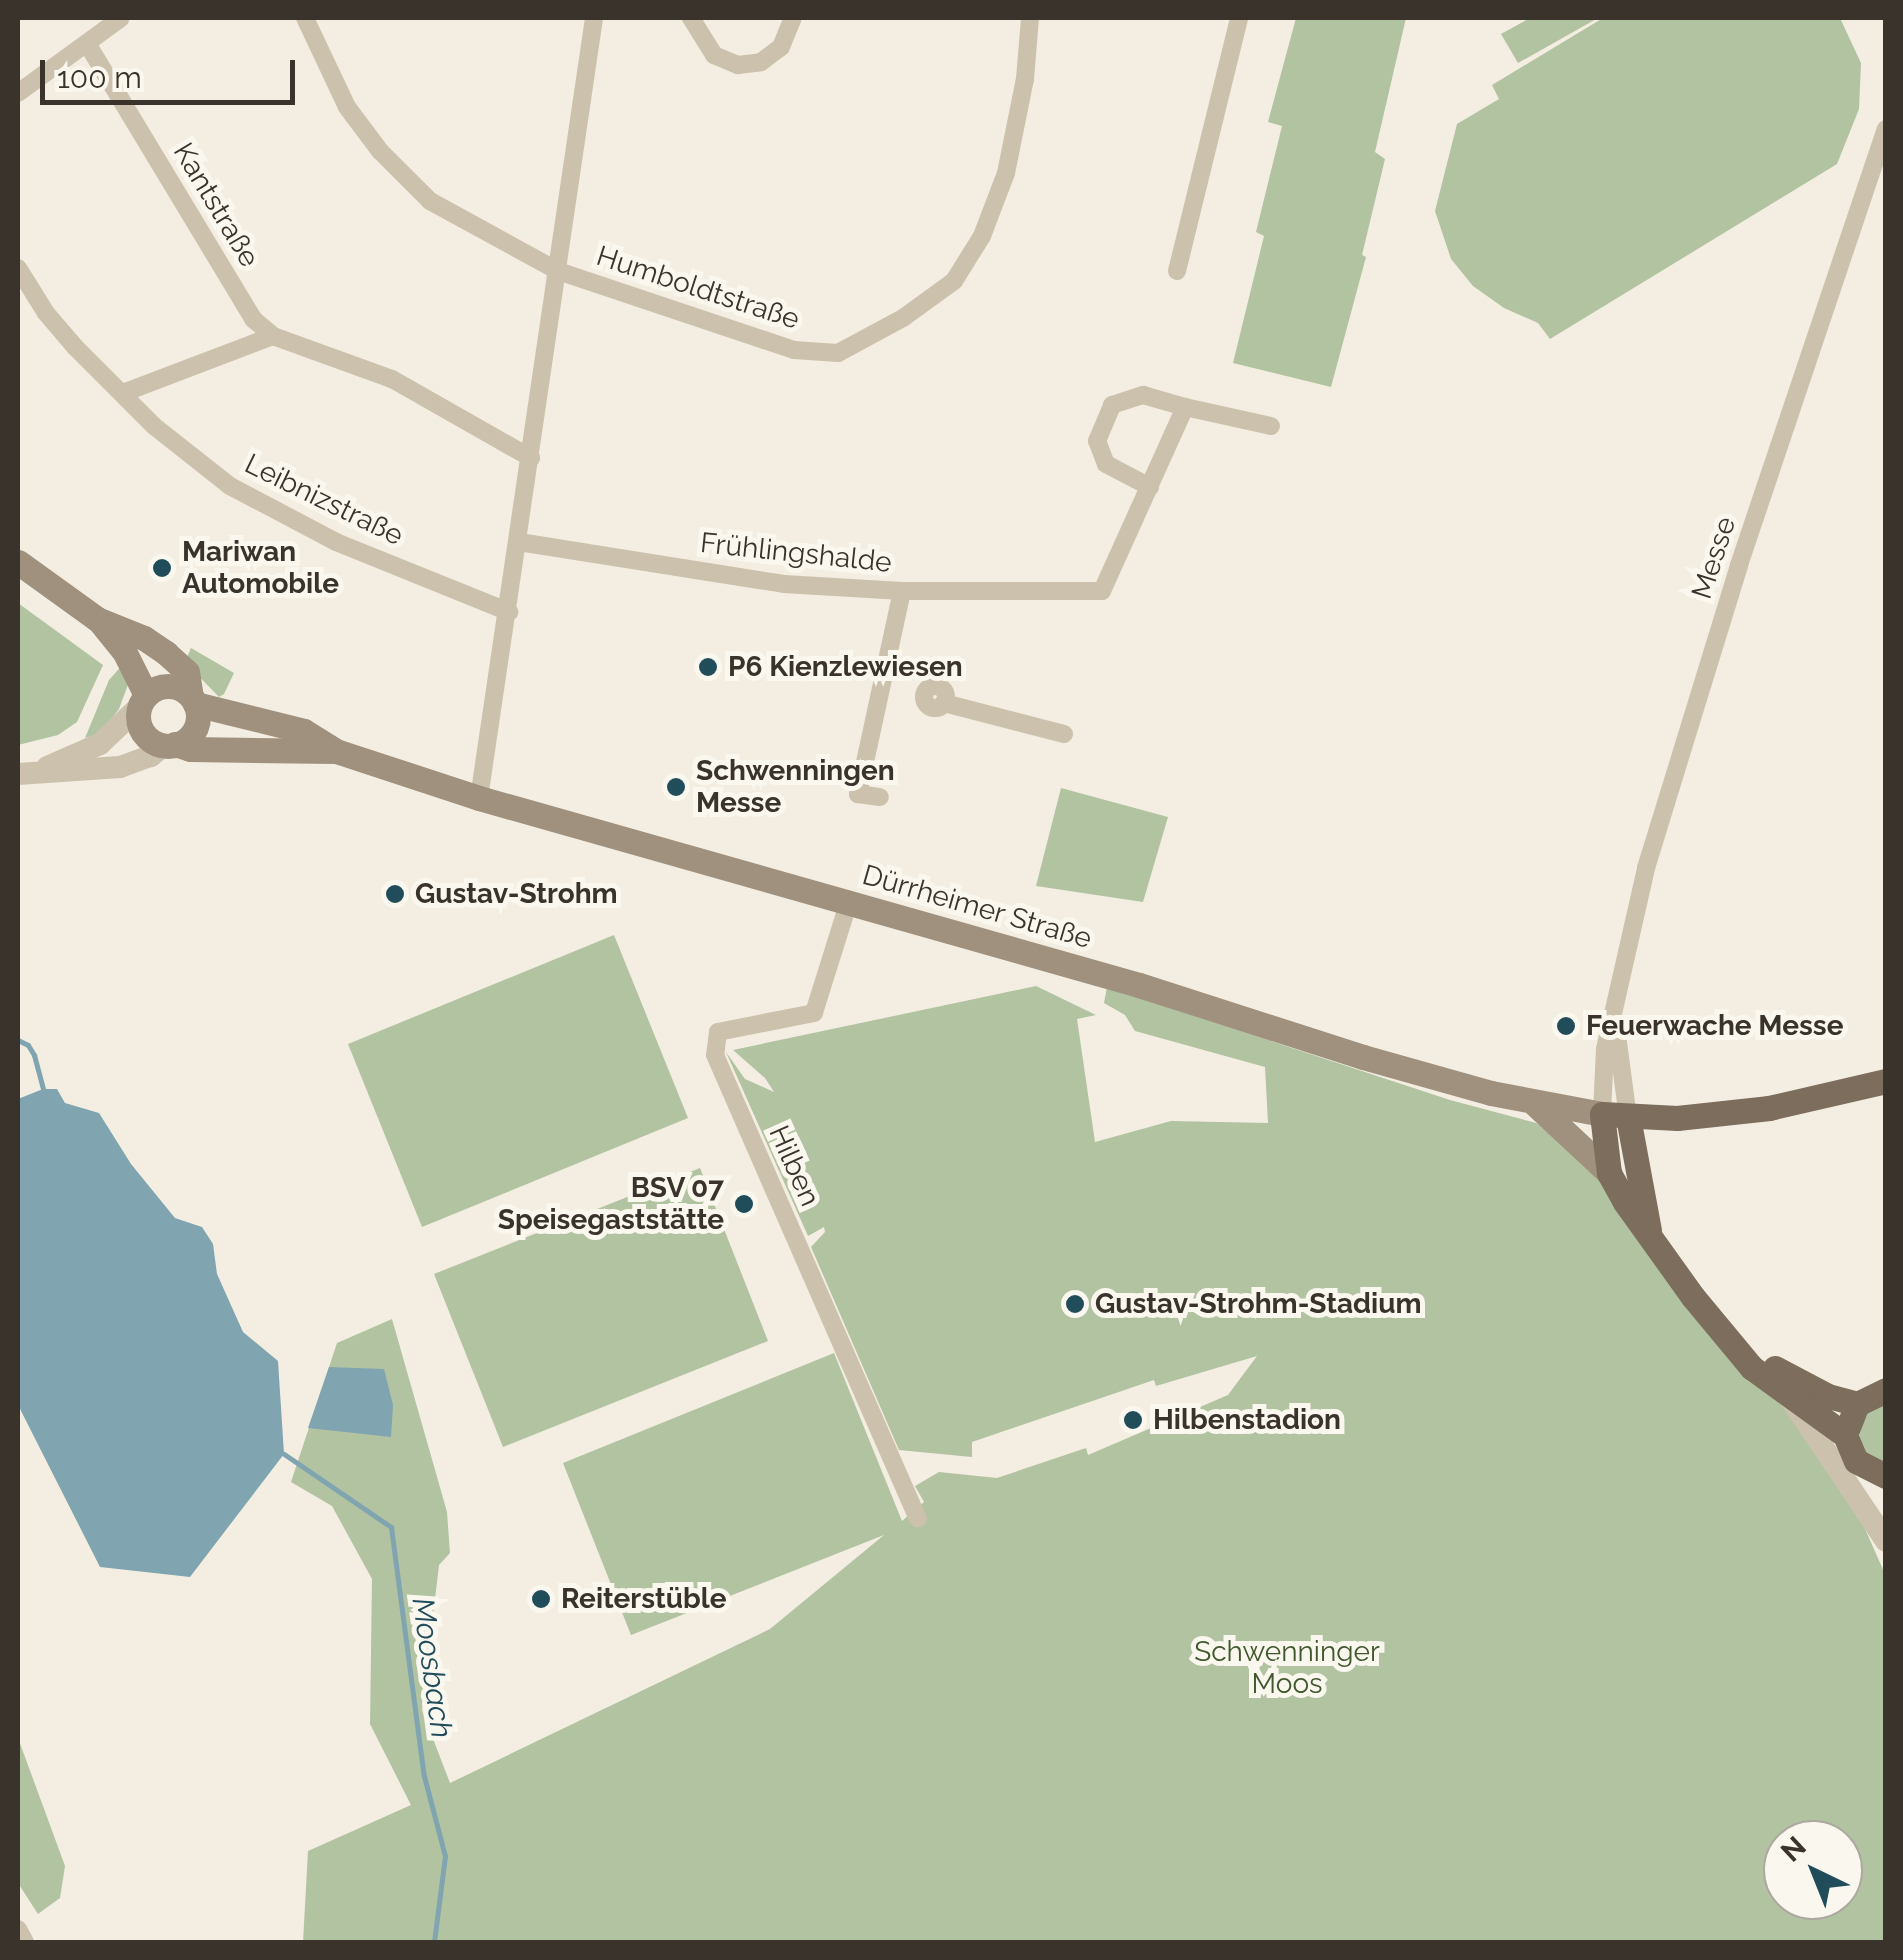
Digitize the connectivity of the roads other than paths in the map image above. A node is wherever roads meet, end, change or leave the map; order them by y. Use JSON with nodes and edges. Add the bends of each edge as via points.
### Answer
{"nodes":[{"id":1,"x":121,"y":18,"type":"edge"},
{"id":2,"x":305,"y":18,"type":"edge"},
{"id":3,"x":594,"y":18,"type":"edge"},
{"id":4,"x":691,"y":18,"type":"edge"},
{"id":5,"x":793,"y":18,"type":"edge"},
{"id":6,"x":1030,"y":18,"type":"edge"},
{"id":7,"x":1239,"y":18,"type":"edge"},
{"id":8,"x":88,"y":45,"type":"junction"},
{"id":9,"x":18,"y":94,"type":"edge"},
{"id":10,"x":1886,"y":129,"type":"edge"},
{"id":11,"x":18,"y":268,"type":"edge"},
{"id":12,"x":558,"y":271,"type":"junction"},
{"id":13,"x":1177,"y":271,"type":"dead end"},
{"id":14,"x":274,"y":336,"type":"junction"},
{"id":15,"x":123,"y":393,"type":"junction"},
{"id":16,"x":1185,"y":408,"type":"junction"},
{"id":17,"x":1271,"y":426,"type":"dead end"},
{"id":18,"x":531,"y":458,"type":"junction"},
{"id":19,"x":1150,"y":487,"type":"junction"},
{"id":20,"x":519,"y":542,"type":"junction"},
{"id":21,"x":18,"y":562,"type":"edge"},
{"id":22,"x":902,"y":590,"type":"junction"},
{"id":23,"x":509,"y":612,"type":"junction"},
{"id":24,"x":97,"y":619,"type":"junction"},
{"id":25,"x":193,"y":700,"type":"junction"},
{"id":26,"x":143,"y":701,"type":"junction"},
{"id":27,"x":944,"y":703,"type":"dead end"},
{"id":28,"x":1064,"y":734,"type":"dead end"},
{"id":29,"x":170,"y":745,"type":"junction"},
{"id":30,"x":336,"y":750,"type":"junction"},
{"id":31,"x":26,"y":773,"type":"edge"},
{"id":32,"x":479,"y":798,"type":"junction"},
{"id":33,"x":880,"y":798,"type":"dead end"},
{"id":34,"x":849,"y":900,"type":"junction"},
{"id":35,"x":1614,"y":1010,"type":"junction"},
{"id":36,"x":1886,"y":1081,"type":"edge"},
{"id":37,"x":1534,"y":1103,"type":"junction"},
{"id":38,"x":1602,"y":1114,"type":"junction"},
{"id":39,"x":1628,"y":1117,"type":"junction"},
{"id":40,"x":1609,"y":1173,"type":"junction"},
{"id":41,"x":1651,"y":1237,"type":"junction"},
{"id":42,"x":1730,"y":1338,"type":"junction"},
{"id":43,"x":1886,"y":1390,"type":"edge"},
{"id":44,"x":1789,"y":1395,"type":"junction"},
{"id":45,"x":1856,"y":1404,"type":"junction"},
{"id":46,"x":1845,"y":1435,"type":"junction"},
{"id":47,"x":1876,"y":1473,"type":"edge"},
{"id":48,"x":918,"y":1519,"type":"dead end"},
{"id":49,"x":1884,"y":1538,"type":"edge"},
{"id":50,"x":18,"y":1929,"type":"edge"},
{"id":51,"x":25,"y":1942,"type":"edge"}],
"edges":[{"from":1,"to":8,"type":"street"},
{"from":2,"to":12,"type":"street","name":"Humboldtstraße","via":[[346,107],[392,164],[430,201]]},
{"from":3,"to":12,"type":"street"},
{"from":4,"to":5,"type":"street","via":[[714,55],[738,65],[761,62],[781,47]]},
{"from":6,"to":12,"type":"street","name":"Humboldtstraße","via":[[1006,173],[982,236],[954,281],[870,335],[838,352],[794,350]]},
{"from":7,"to":13,"type":"street"},
{"from":8,"to":9,"type":"street"},
{"from":8,"to":14,"type":"street","name":"Kantstraße","via":[[254,319]]},
{"from":10,"to":35,"type":"street","name":"Messe","via":[[1739,566],[1646,868]]},
{"from":11,"to":15,"type":"street","name":"Leibnizstraße","via":[[46,314]]},
{"from":12,"to":18,"type":"street"},
{"from":14,"to":15,"type":"street"},
{"from":14,"to":18,"type":"street","name":"Kantstraße","via":[[392,379]]},
{"from":15,"to":23,"type":"street","name":"Leibnizstraße","via":[[230,486],[336,542]]},
{"from":16,"to":17,"type":"street"},
{"from":16,"to":19,"type":"street"},
{"from":16,"to":19,"type":"street","via":[[1144,396],[1112,405],[1104,423],[1097,440],[1106,464]]},
{"from":18,"to":20,"type":"street"},
{"from":19,"to":22,"type":"street","via":[[1102,590]]},
{"from":20,"to":22,"type":"street","name":"Frühlingshalde","via":[[782,584]]},
{"from":20,"to":23,"type":"street"},
{"from":21,"to":24,"type":"main road"},
{"from":22,"to":33,"type":"street","name":"Frühlingshalde","via":[[858,794]]},
{"from":23,"to":32,"type":"street"},
{"from":24,"to":25,"type":"main road","via":[[144,638],[173,659],[187,672]]},
{"from":24,"to":26,"type":"main road","via":[[124,651]]},
{"from":25,"to":26,"type":"main road","via":[[169,686]]},
{"from":25,"to":29,"type":"main road","via":[[194,730]]},
{"from":25,"to":30,"type":"main road","name":"Dürrheimer Straße","via":[[304,731]]},
{"from":26,"to":29,"type":"main road","via":[[142,731]]},
{"from":26,"to":31,"type":"street","via":[[100,744]]},
{"from":27,"to":28,"type":"street"},
{"from":29,"to":30,"type":"main road","name":"Dürrheimer Straße"},
{"from":29,"to":31,"type":"street","via":[[120,767]]},
{"from":30,"to":32,"type":"main road","name":"Dürrheimer Straße"},
{"from":32,"to":34,"type":"main road","name":"Dürrheimer Straße"},
{"from":34,"to":37,"type":"main road","name":"Dürrheimer Straße"},
{"from":34,"to":48,"type":"street","name":"Hilben","via":[[814,1013],[718,1032],[715,1055]]},
{"from":35,"to":38,"type":"street","name":"Messe"},
{"from":35,"to":39,"type":"street","name":"Messe"},
{"from":36,"to":39,"type":"main road","via":[[1769,1108]]},
{"from":37,"to":38,"type":"main road","name":"Dürrheimer Straße"},
{"from":37,"to":40,"type":"main road"},
{"from":38,"to":39,"type":"main road"},
{"from":38,"to":40,"type":"main road"},
{"from":39,"to":41,"type":"main road"},
{"from":40,"to":41,"type":"main road"},
{"from":41,"to":42,"type":"main road"},
{"from":42,"to":44,"type":"main road","via":[[1752,1368]]},
{"from":42,"to":45,"type":"main road","via":[[1787,1375]]},
{"from":43,"to":45,"type":"main road"},
{"from":44,"to":46,"type":"main road"},
{"from":44,"to":49,"type":"street"},
{"from":45,"to":46,"type":"main road"},
{"from":46,"to":47,"type":"main road","via":[[1856,1462]]},
{"from":47,"to":49,"type":"street"},
{"from":50,"to":51,"type":"street"}]}
